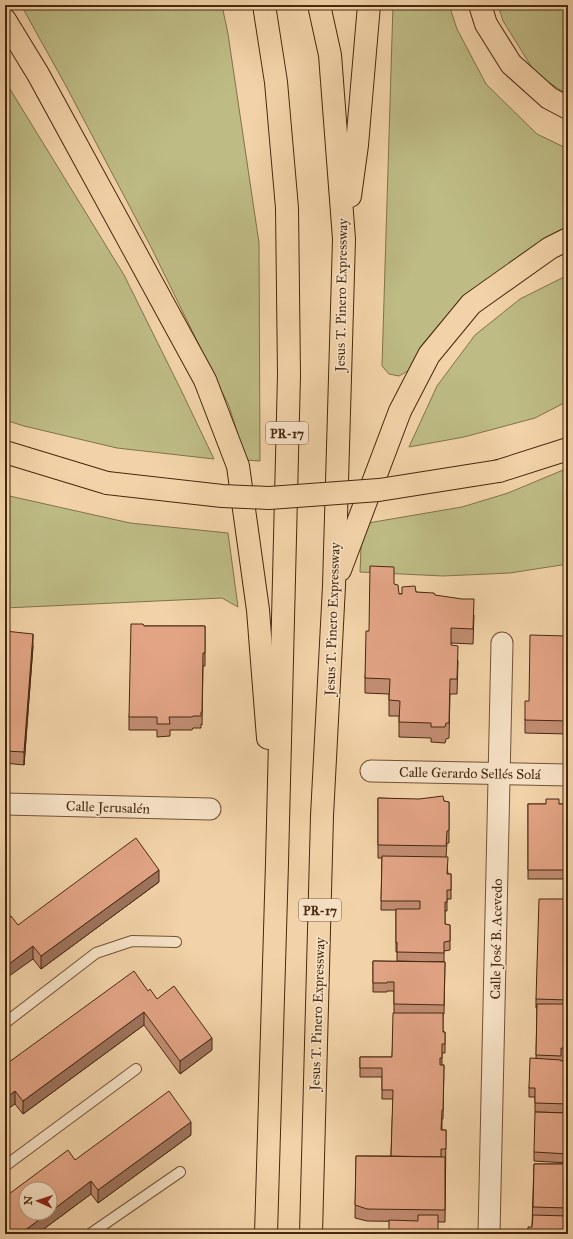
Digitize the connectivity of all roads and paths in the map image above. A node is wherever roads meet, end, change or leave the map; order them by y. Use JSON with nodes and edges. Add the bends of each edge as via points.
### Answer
{"nodes":[{"id":1,"x":264,"y":5,"type":"edge"},
{"id":2,"x":319,"y":5,"type":"edge"},
{"id":3,"x":369,"y":5,"type":"edge"},
{"id":4,"x":480,"y":5,"type":"edge"},
{"id":5,"x":5,"y":20,"type":"edge"},
{"id":6,"x":568,"y":108,"type":"edge"},
{"id":7,"x":344,"y":239,"type":"junction"},
{"id":8,"x":568,"y":239,"type":"edge"},
{"id":9,"x":568,"y":449,"type":"edge"},
{"id":10,"x":5,"y":452,"type":"edge"},
{"id":11,"x":334,"y":586,"type":"junction"},
{"id":12,"x":502,"y":643,"type":"dead end"},
{"id":13,"x":371,"y":771,"type":"dead end"},
{"id":14,"x":500,"y":774,"type":"junction"},
{"id":15,"x":568,"y":775,"type":"edge"},
{"id":16,"x":5,"y":804,"type":"edge"},
{"id":17,"x":210,"y":810,"type":"dead end"},
{"id":18,"x":277,"y":863,"type":"junction"},
{"id":19,"x":176,"y":942,"type":"dead end"},
{"id":20,"x":5,"y":1023,"type":"edge"},
{"id":21,"x":136,"y":1069,"type":"dead end"},
{"id":22,"x":5,"y":1166,"type":"edge"},
{"id":23,"x":180,"y":1172,"type":"dead end"},
{"id":24,"x":90,"y":1234,"type":"edge"},
{"id":25,"x":266,"y":1234,"type":"edge"},
{"id":26,"x":310,"y":1234,"type":"edge"},
{"id":27,"x":489,"y":1234,"type":"edge"}],
"edges":[{"from":1,"to":18,"type":"highway","number":"PR-17","via":[[276,82],[287,208],[288,375]]},
{"from":2,"to":7,"type":"highway","name":"Jesus T. Pinero Expressway","number":"PR-17","via":[[330,55]]},
{"from":3,"to":7,"type":"highway","via":[[357,145]]},
{"from":4,"to":6,"type":"highway","via":[[486,24],[511,64],[549,98]]},
{"from":5,"to":18,"type":"highway","via":[[38,74],[205,380],[238,466],[258,610]]},
{"from":7,"to":11,"type":"highway","name":"Jesus T. Pinero Expressway","number":"PR-17"},
{"from":8,"to":11,"type":"highway","via":[[550,248],[472,304],[429,355],[400,411]]},
{"from":9,"to":10,"type":"highway","bridge":true,"via":[[499,470],[378,490],[269,498],[222,496],[107,483]]},
{"from":11,"to":26,"type":"highway","name":"Jesus T. Pinero Expressway","number":"PR-17","via":[[322,816]]},
{"from":12,"to":14,"type":"street","name":"Calle José B. Acevedo"},
{"from":13,"to":14,"type":"street","name":"Calle Gerardo Sellés Solá"},
{"from":14,"to":15,"type":"street","name":"Calle Gerardo Sellés Solá"},
{"from":14,"to":27,"type":"street","name":"Calle José B. Acevedo"},
{"from":16,"to":17,"type":"street","name":"Calle Jerusalén"},
{"from":18,"to":25,"type":"highway","number":"PR-17"},
{"from":19,"to":20,"type":"lane","via":[[132,941],[96,953]]},
{"from":21,"to":22,"type":"lane"},
{"from":23,"to":24,"type":"lane"}]}
